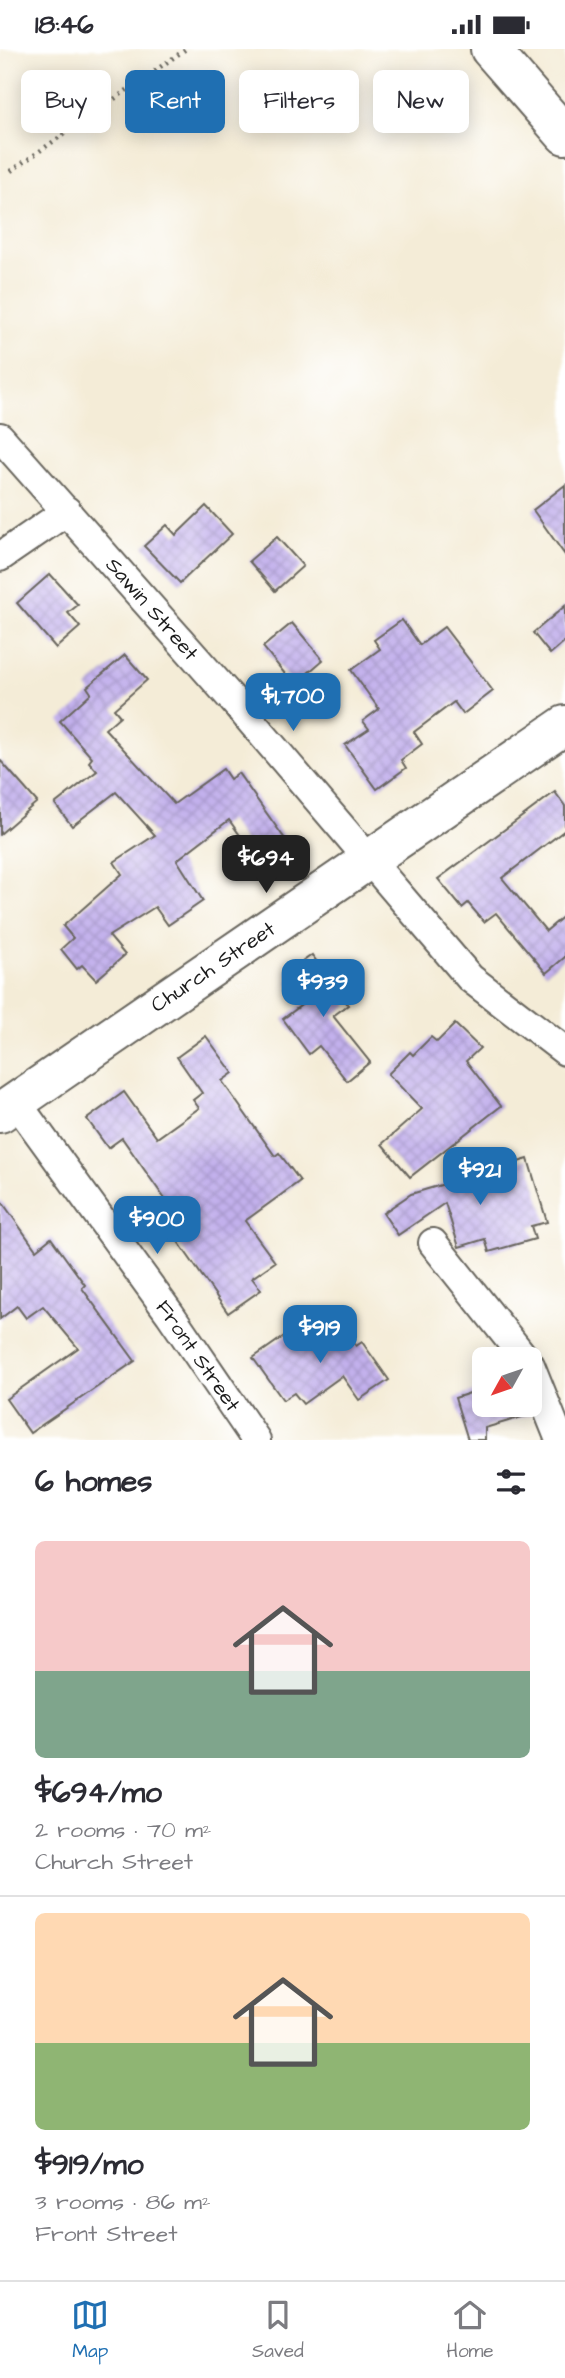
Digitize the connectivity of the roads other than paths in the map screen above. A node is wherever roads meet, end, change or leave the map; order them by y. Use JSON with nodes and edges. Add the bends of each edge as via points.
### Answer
{"nodes":[{"id":1,"x":490,"y":49,"type":"edge"},
{"id":2,"x":565,"y":135,"type":"edge"},
{"id":3,"x":0,"y":437,"type":"edge"},
{"id":4,"x":67,"y":512,"type":"junction"},
{"id":5,"x":0,"y":557,"type":"edge"},
{"id":6,"x":565,"y":725,"type":"edge"},
{"id":7,"x":368,"y":861,"type":"junction"},
{"id":8,"x":565,"y":1051,"type":"edge"},
{"id":9,"x":8,"y":1107,"type":"edge"},
{"id":10,"x":433,"y":1243,"type":"dead end"},
{"id":11,"x":516,"y":1347,"type":"edge"},
{"id":12,"x":542,"y":1395,"type":"edge"},
{"id":13,"x":256,"y":1440,"type":"edge"},
{"id":14,"x":560,"y":1440,"type":"edge"}],
"edges":[{"from":1,"to":2,"type":"street"},
{"from":3,"to":4,"type":"street","name":"Sawin Street"},
{"from":4,"to":5,"type":"street"},
{"from":4,"to":7,"type":"street","name":"Sawin Street"},
{"from":6,"to":7,"type":"street","name":"Church Street"},
{"from":7,"to":8,"type":"street","name":"Sawin Street","via":[[470,978]]},
{"from":7,"to":9,"type":"street","name":"Church Street"},
{"from":9,"to":13,"type":"street","name":"Front Street","via":[[170,1314]]},
{"from":10,"to":11,"type":"street"},
{"from":12,"to":14,"type":"street"}]}
